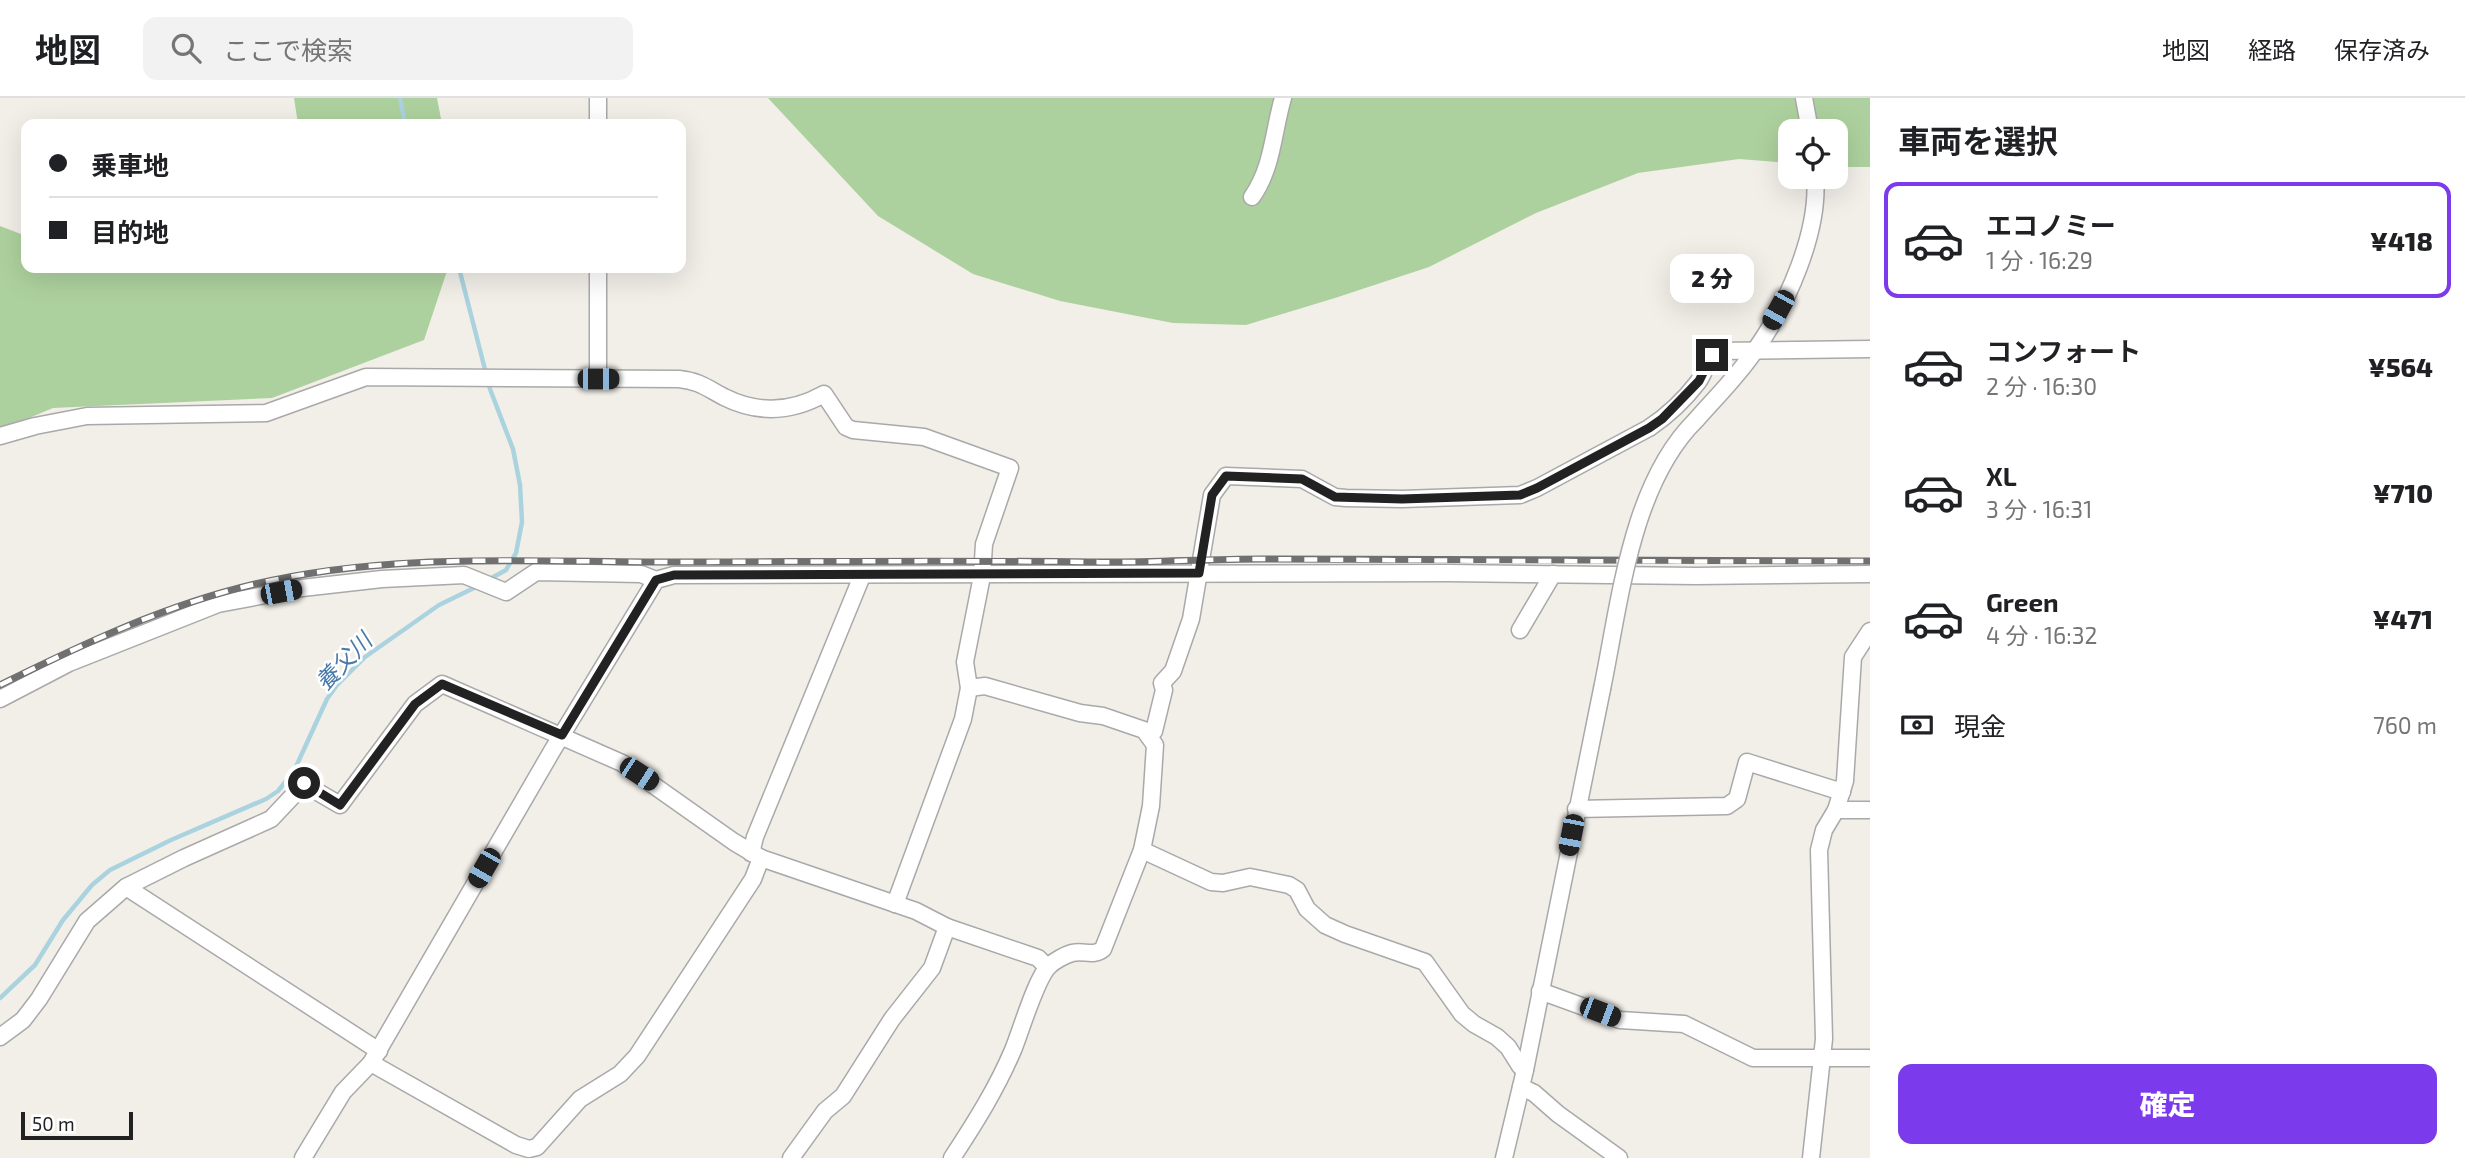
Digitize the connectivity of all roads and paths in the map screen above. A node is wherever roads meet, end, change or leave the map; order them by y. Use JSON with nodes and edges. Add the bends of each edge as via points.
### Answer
{"nodes":[{"id":1,"x":598,"y":98,"type":"edge"},
{"id":2,"x":1283,"y":98,"type":"edge"},
{"id":3,"x":1804,"y":98,"type":"edge"},
{"id":4,"x":598,"y":119,"type":"edge"},
{"id":5,"x":1808,"y":119,"type":"edge"},
{"id":6,"x":1816,"y":189,"type":"edge"},
{"id":7,"x":1252,"y":197,"type":"dead end"},
{"id":8,"x":598,"y":273,"type":"edge"},
{"id":9,"x":1756,"y":349,"type":"junction"},
{"id":10,"x":1870,"y":349,"type":"edge"},
{"id":11,"x":598,"y":379,"type":"junction"},
{"id":12,"x":0,"y":436,"type":"edge"},
{"id":13,"x":1199,"y":573,"type":"junction"},
{"id":14,"x":1553,"y":574,"type":"junction"},
{"id":15,"x":1870,"y":574,"type":"edge"},
{"id":16,"x":862,"y":576,"type":"junction"},
{"id":17,"x":982,"y":576,"type":"junction"},
{"id":18,"x":656,"y":580,"type":"junction"},
{"id":19,"x":1520,"y":629,"type":"dead end"},
{"id":20,"x":1870,"y":631,"type":"edge"},
{"id":21,"x":969,"y":688,"type":"junction"},
{"id":22,"x":0,"y":699,"type":"edge"},
{"id":23,"x":562,"y":735,"type":"junction"},
{"id":24,"x":1150,"y":736,"type":"junction"},
{"id":25,"x":1842,"y":792,"type":"junction"},
{"id":26,"x":1576,"y":809,"type":"junction"},
{"id":27,"x":1836,"y":810,"type":"junction"},
{"id":28,"x":1870,"y":810,"type":"edge"},
{"id":29,"x":1142,"y":850,"type":"junction"},
{"id":30,"x":756,"y":856,"type":"junction"},
{"id":31,"x":127,"y":887,"type":"junction"},
{"id":32,"x":895,"y":904,"type":"junction"},
{"id":33,"x":947,"y":927,"type":"junction"},
{"id":34,"x":1048,"y":967,"type":"junction"},
{"id":35,"x":1540,"y":991,"type":"junction"},
{"id":36,"x":0,"y":1037,"type":"edge"},
{"id":37,"x":375,"y":1057,"type":"junction"},
{"id":38,"x":1870,"y":1058,"type":"edge"},
{"id":39,"x":1822,"y":1059,"type":"junction"},
{"id":40,"x":1525,"y":1070,"type":"junction"},
{"id":41,"x":1521,"y":1087,"type":"junction"},
{"id":42,"x":303,"y":1158,"type":"edge"},
{"id":43,"x":791,"y":1158,"type":"edge"},
{"id":44,"x":952,"y":1158,"type":"edge"},
{"id":45,"x":1504,"y":1158,"type":"edge"},
{"id":46,"x":1619,"y":1158,"type":"edge"},
{"id":47,"x":1811,"y":1158,"type":"edge"}],
"edges":[{"from":1,"to":4,"type":"street"},
{"from":2,"to":7,"type":"street","via":[[1271,156]]},
{"from":3,"to":5,"type":"street"},
{"from":6,"to":9,"type":"street","via":[[1808,243],[1789,290]]},
{"from":8,"to":11,"type":"street"},
{"from":9,"to":10,"type":"street"},
{"from":9,"to":13,"type":"street","via":[[1719,351],[1707,361],[1699,381],[1662,419],[1520,495],[1335,497],[1302,479],[1226,476],[1212,495]]},
{"from":9,"to":26,"type":"street","bridge":true,"via":[[1685,430],[1644,505]]},
{"from":11,"to":12,"type":"street","via":[[366,377],[266,413],[87,416]]},
{"from":11,"to":17,"type":"street","via":[[696,381],[734,401],[765,409],[801,405],[824,394],[846,427],[853,430],[924,438],[1010,468],[984,544]]},
{"from":13,"to":14,"type":"street"},
{"from":13,"to":17,"type":"street"},
{"from":13,"to":24,"type":"street","via":[[1191,619],[1173,671],[1162,683]]},
{"from":14,"to":15,"type":"street"},
{"from":14,"to":19,"type":"street"},
{"from":16,"to":17,"type":"street"},
{"from":16,"to":18,"type":"street","via":[[674,575]]},
{"from":16,"to":30,"type":"street","via":[[755,837]]},
{"from":17,"to":21,"type":"street","via":[[965,662]]},
{"from":18,"to":22,"type":"street","via":[[641,574],[536,572],[506,592],[464,575],[302,588],[218,604],[69,663]]},
{"from":18,"to":23,"type":"street"},
{"from":20,"to":25,"type":"street","via":[[1853,656]]},
{"from":21,"to":24,"type":"street","via":[[985,686],[1103,716]]},
{"from":21,"to":32,"type":"street","via":[[963,719]]},
{"from":23,"to":30,"type":"street","via":[[622,763]]},
{"from":23,"to":31,"type":"street","via":[[442,684],[415,704],[340,805],[304,783],[271,819]]},
{"from":23,"to":37,"type":"street"},
{"from":24,"to":29,"type":"street","via":[[1155,745],[1151,806]]},
{"from":25,"to":26,"type":"street","via":[[1747,762],[1737,799],[1727,806]]},
{"from":25,"to":27,"type":"street"},
{"from":26,"to":35,"type":"street"},
{"from":27,"to":28,"type":"street"},
{"from":27,"to":39,"type":"street","via":[[1819,849]]},
{"from":29,"to":34,"type":"street","via":[[1103,948],[1091,954],[1074,952]]},
{"from":29,"to":40,"type":"street","via":[[1211,882],[1250,877],[1289,885],[1325,925],[1425,962],[1462,1014],[1497,1037]]},
{"from":30,"to":32,"type":"street"},
{"from":30,"to":37,"type":"street","via":[[753,879],[637,1056],[580,1099],[537,1147],[516,1145]]},
{"from":31,"to":36,"type":"street","via":[[87,921],[40,999],[23,1020]]},
{"from":31,"to":37,"type":"street"},
{"from":32,"to":33,"type":"street"},
{"from":33,"to":34,"type":"street","via":[[1038,958]]},
{"from":33,"to":43,"type":"street","via":[[932,968],[892,1019],[843,1096],[825,1111]]},
{"from":34,"to":44,"type":"street","via":[[997,1084]]},
{"from":35,"to":39,"type":"street","via":[[1620,1020],[1684,1024],[1753,1058]]},
{"from":35,"to":40,"type":"street"},
{"from":37,"to":42,"type":"street","via":[[343,1092]]},
{"from":38,"to":39,"type":"street"},
{"from":39,"to":47,"type":"street"},
{"from":40,"to":41,"type":"street"},
{"from":41,"to":45,"type":"street"},
{"from":41,"to":46,"type":"street"}]}
